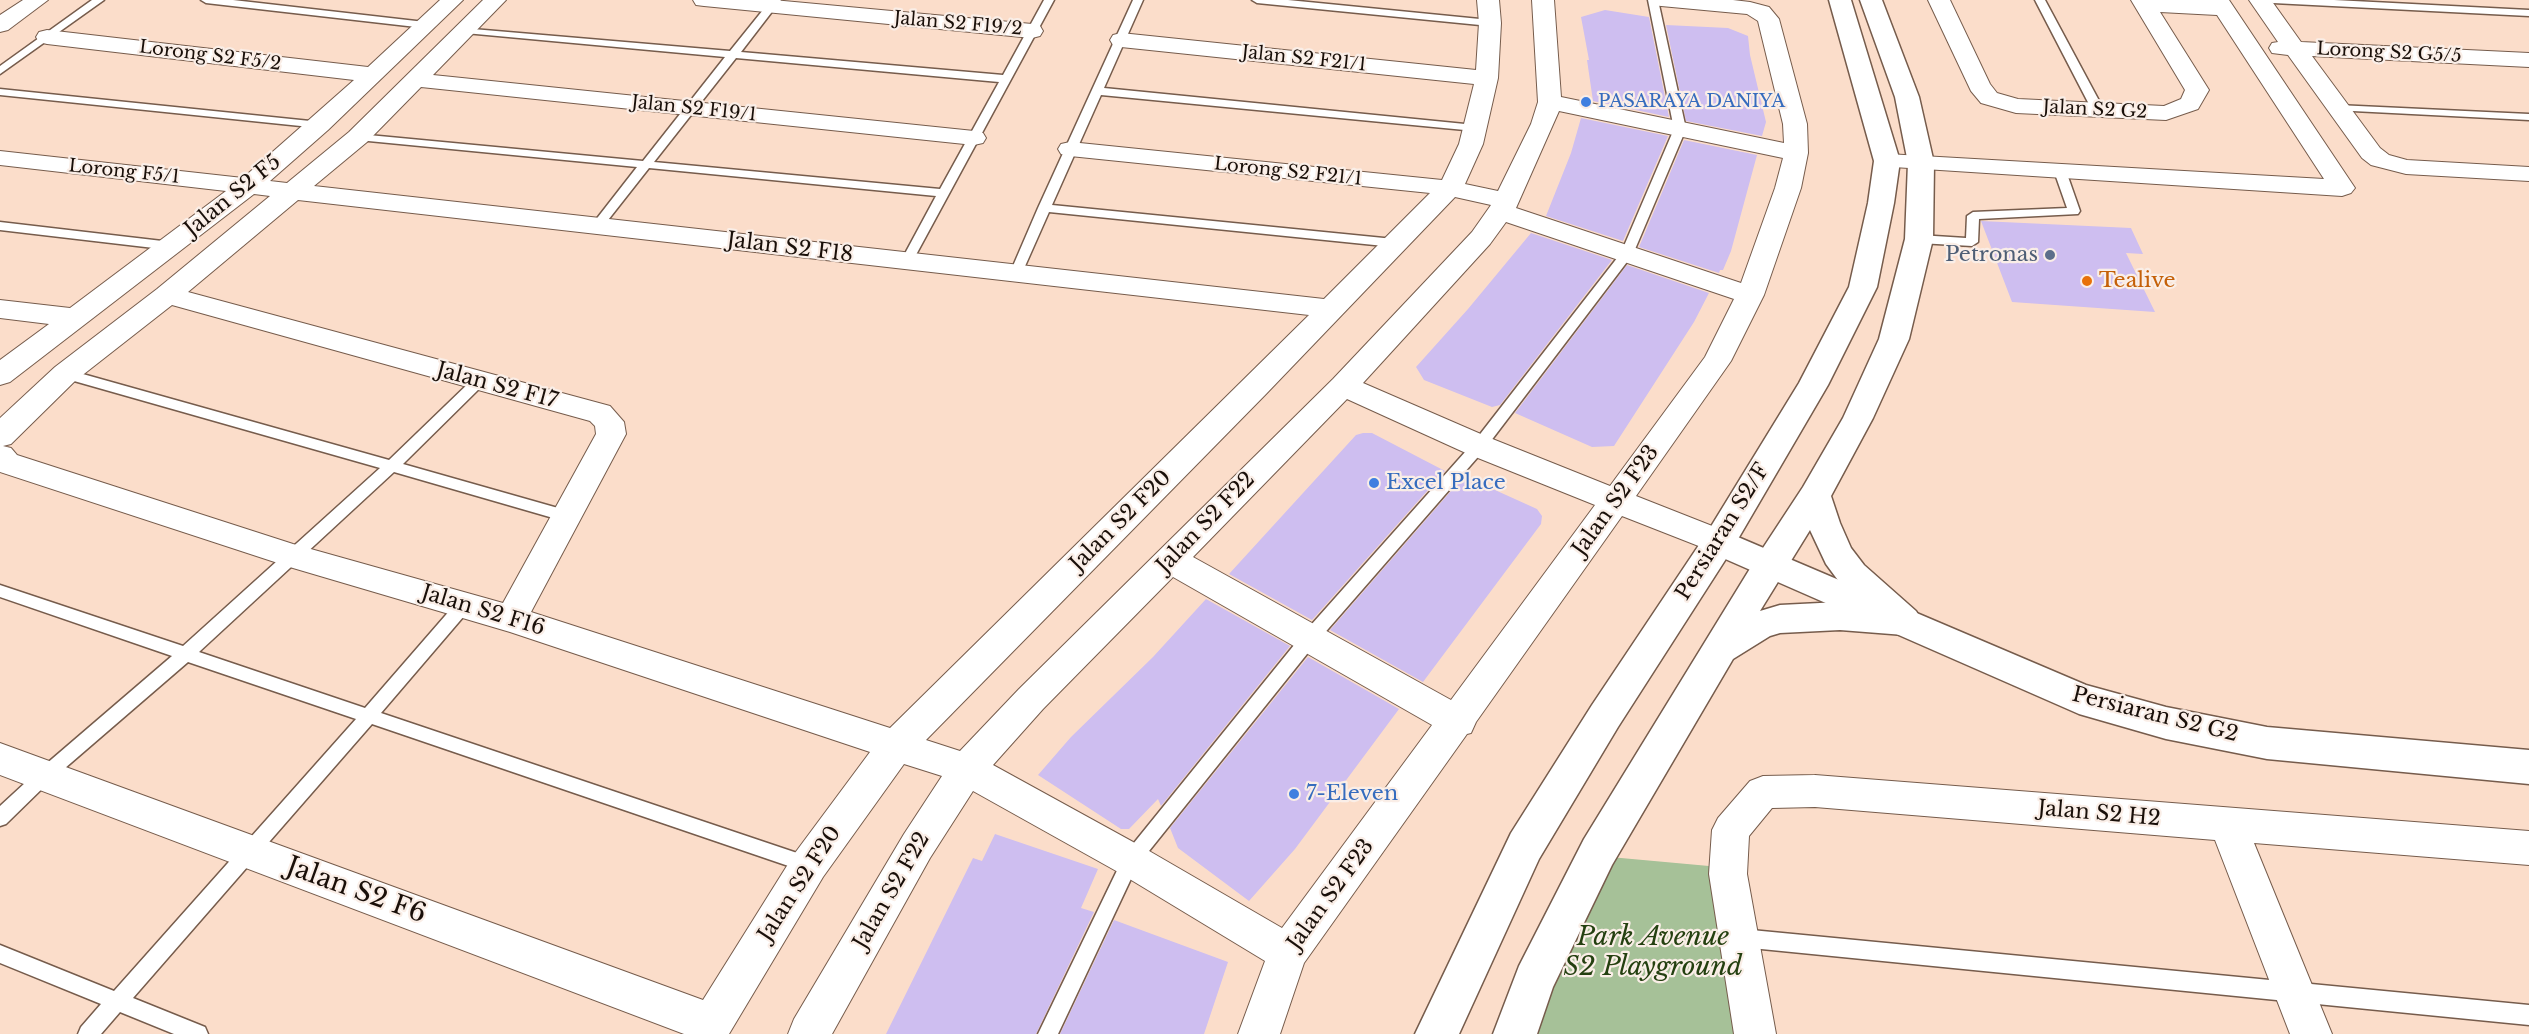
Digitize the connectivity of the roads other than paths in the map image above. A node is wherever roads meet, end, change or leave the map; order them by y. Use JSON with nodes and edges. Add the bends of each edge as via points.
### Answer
{"nodes":[{"id":1,"x":37,"y":0,"type":"edge"},
{"id":2,"x":99,"y":0,"type":"edge"},
{"id":3,"x":206,"y":0,"type":"edge"},
{"id":4,"x":452,"y":0,"type":"edge"},
{"id":5,"x":495,"y":0,"type":"edge"},
{"id":6,"x":704,"y":0,"type":"edge"},
{"id":7,"x":1049,"y":0,"type":"edge"},
{"id":8,"x":1138,"y":0,"type":"edge"},
{"id":9,"x":1257,"y":0,"type":"edge"},
{"id":10,"x":1543,"y":0,"type":"edge"},
{"id":11,"x":1653,"y":0,"type":"edge"},
{"id":12,"x":1661,"y":0,"type":"edge"},
{"id":13,"x":1840,"y":0,"type":"edge"},
{"id":14,"x":1871,"y":0,"type":"edge"},
{"id":15,"x":1939,"y":0,"type":"edge"},
{"id":16,"x":2040,"y":0,"type":"edge"},
{"id":17,"x":2260,"y":0,"type":"edge"},
{"id":18,"x":2273,"y":0,"type":"edge"},
{"id":19,"x":2143,"y":2,"type":"edge"},
{"id":20,"x":773,"y":3,"type":"edge"},
{"id":21,"x":2221,"y":4,"type":"edge"},
{"id":22,"x":1489,"y":12,"type":"edge"},
{"id":23,"x":2529,"y":13,"type":"edge"},
{"id":24,"x":0,"y":25,"type":"edge"},
{"id":25,"x":425,"y":25,"type":"junction"},
{"id":26,"x":465,"y":30,"type":"junction"},
{"id":27,"x":1032,"y":31,"type":"junction"},
{"id":28,"x":47,"y":37,"type":"junction"},
{"id":29,"x":1121,"y":40,"type":"junction"},
{"id":30,"x":2249,"y":46,"type":"junction"},
{"id":31,"x":2294,"y":48,"type":"junction"},
{"id":32,"x":733,"y":54,"type":"junction"},
{"id":33,"x":2529,"y":60,"type":"edge"},
{"id":34,"x":0,"y":71,"type":"edge"},
{"id":35,"x":373,"y":75,"type":"junction"},
{"id":36,"x":1487,"y":78,"type":"junction"},
{"id":37,"x":1006,"y":79,"type":"junction"},
{"id":38,"x":415,"y":80,"type":"junction"},
{"id":39,"x":1098,"y":91,"type":"junction"},
{"id":40,"x":0,"y":92,"type":"edge"},
{"id":41,"x":1550,"y":102,"type":"junction"},
{"id":42,"x":690,"y":108,"type":"junction"},
{"id":43,"x":2337,"y":108,"type":"junction"},
{"id":44,"x":2098,"y":110,"type":"junction"},
{"id":45,"x":2529,"y":117,"type":"edge"},
{"id":46,"x":320,"y":125,"type":"junction"},
{"id":47,"x":1475,"y":128,"type":"junction"},
{"id":48,"x":1680,"y":129,"type":"junction"},
{"id":49,"x":358,"y":137,"type":"junction"},
{"id":50,"x":974,"y":138,"type":"junction"},
{"id":51,"x":1070,"y":149,"type":"junction"},
{"id":52,"x":1796,"y":153,"type":"junction"},
{"id":53,"x":0,"y":158,"type":"edge"},
{"id":54,"x":1887,"y":161,"type":"junction"},
{"id":55,"x":1921,"y":163,"type":"junction"},
{"id":56,"x":645,"y":165,"type":"junction"},
{"id":57,"x":2060,"y":171,"type":"junction"},
{"id":58,"x":2529,"y":174,"type":"edge"},
{"id":59,"x":249,"y":186,"type":"junction"},
{"id":60,"x":1450,"y":188,"type":"junction"},
{"id":61,"x":293,"y":191,"type":"junction"},
{"id":62,"x":944,"y":193,"type":"junction"},
{"id":63,"x":1503,"y":206,"type":"junction"},
{"id":64,"x":1044,"y":208,"type":"junction"},
{"id":65,"x":0,"y":226,"type":"edge"},
{"id":66,"x":597,"y":226,"type":"junction"},
{"id":67,"x":1919,"y":239,"type":"junction"},
{"id":68,"x":1395,"y":243,"type":"junction"},
{"id":69,"x":171,"y":246,"type":"junction"},
{"id":70,"x":1627,"y":254,"type":"junction"},
{"id":71,"x":907,"y":261,"type":"junction"},
{"id":72,"x":1016,"y":273,"type":"junction"},
{"id":73,"x":167,"y":295,"type":"junction"},
{"id":74,"x":1750,"y":295,"type":"junction"},
{"id":75,"x":0,"y":309,"type":"edge"},
{"id":76,"x":1331,"y":309,"type":"junction"},
{"id":77,"x":74,"y":318,"type":"junction"},
{"id":78,"x":0,"y":375,"type":"edge"},
{"id":79,"x":65,"y":375,"type":"junction"},
{"id":80,"x":478,"y":382,"type":"junction"},
{"id":81,"x":1343,"y":386,"type":"junction"},
{"id":82,"x":0,"y":436,"type":"edge"},
{"id":83,"x":1479,"y":446,"type":"junction"},
{"id":84,"x":0,"y":456,"type":"edge"},
{"id":85,"x":391,"y":467,"type":"junction"},
{"id":86,"x":1815,"y":496,"type":"junction"},
{"id":87,"x":1616,"y":502,"type":"junction"},
{"id":88,"x":567,"y":516,"type":"junction"},
{"id":89,"x":1719,"y":542,"type":"junction"},
{"id":90,"x":293,"y":556,"type":"junction"},
{"id":91,"x":1170,"y":560,"type":"junction"},
{"id":92,"x":1771,"y":563,"type":"junction"},
{"id":93,"x":0,"y":591,"type":"edge"},
{"id":94,"x":464,"y":605,"type":"junction"},
{"id":95,"x":511,"y":619,"type":"junction"},
{"id":96,"x":1904,"y":621,"type":"junction"},
{"id":97,"x":1309,"y":639,"type":"junction"},
{"id":98,"x":1721,"y":648,"type":"junction"},
{"id":99,"x":186,"y":654,"type":"junction"},
{"id":100,"x":368,"y":715,"type":"junction"},
{"id":101,"x":1458,"y":722,"type":"junction"},
{"id":102,"x":895,"y":747,"type":"junction"},
{"id":103,"x":0,"y":759,"type":"edge"},
{"id":104,"x":2529,"y":767,"type":"edge"},
{"id":105,"x":967,"y":769,"type":"junction"},
{"id":106,"x":44,"y":776,"type":"junction"},
{"id":107,"x":0,"y":818,"type":"edge"},
{"id":108,"x":2228,"y":824,"type":"junction"},
{"id":109,"x":2529,"y":848,"type":"edge"},
{"id":110,"x":251,"y":852,"type":"junction"},
{"id":111,"x":1131,"y":860,"type":"junction"},
{"id":112,"x":810,"y":865,"type":"junction"},
{"id":113,"x":1740,"y":938,"type":"junction"},
{"id":114,"x":1288,"y":953,"type":"junction"},
{"id":115,"x":0,"y":954,"type":"edge"},
{"id":116,"x":2294,"y":992,"type":"junction"},
{"id":117,"x":117,"y":1001,"type":"junction"},
{"id":118,"x":2529,"y":1015,"type":"edge"},
{"id":119,"x":709,"y":1029,"type":"edge"},
{"id":120,"x":88,"y":1034,"type":"edge"},
{"id":121,"x":198,"y":1034,"type":"edge"},
{"id":122,"x":809,"y":1034,"type":"edge"},
{"id":123,"x":1048,"y":1034,"type":"edge"},
{"id":124,"x":1259,"y":1034,"type":"edge"},
{"id":125,"x":1437,"y":1034,"type":"edge"},
{"id":126,"x":1515,"y":1034,"type":"edge"},
{"id":127,"x":1755,"y":1034,"type":"edge"},
{"id":128,"x":2311,"y":1034,"type":"edge"}],
"edges":[{"from":1,"to":24,"type":"street"},
{"from":2,"to":28,"type":"lane"},
{"from":3,"to":25,"type":"lane"},
{"from":4,"to":25,"type":"street","name":"Jalan S2 F5"},
{"from":5,"to":26,"type":"street"},
{"from":6,"to":20,"type":"street","name":"Jalan S2 F19/2"},
{"from":7,"to":27,"type":"lane"},
{"from":8,"to":29,"type":"lane"},
{"from":9,"to":22,"type":"lane"},
{"from":10,"to":41,"type":"street","name":"Jalan S2 F22"},
{"from":11,"to":48,"type":"lane"},
{"from":12,"to":52,"type":"street","name":"Jalan S2 F23","via":[[1750,8],[1768,19],[1795,124]]},
{"from":13,"to":54,"type":"main road","name":"Persiaran S2/F"},
{"from":14,"to":55,"type":"main road","via":[[1907,97]]},
{"from":15,"to":44,"type":"street","name":"Jalan S2 G2","via":[[1979,86],[1989,98],[2016,106]]},
{"from":16,"to":44,"type":"lane"},
{"from":17,"to":31,"type":"street"},
{"from":18,"to":23,"type":"lane"},
{"from":19,"to":21,"type":"street"},
{"from":19,"to":44,"type":"street","name":"Jalan S2 G2","via":[[2197,90],[2190,104],[2166,113]]},
{"from":20,"to":27,"type":"street","name":"Jalan S2 F19/2"},
{"from":20,"to":32,"type":"lane"},
{"from":21,"to":30,"type":"street"},
{"from":22,"to":36,"type":"street","name":"Jalan S2 F20"},
{"from":25,"to":35,"type":"street","name":"Jalan S2 F5"},
{"from":26,"to":32,"type":"lane"},
{"from":26,"to":38,"type":"street"},
{"from":27,"to":37,"type":"lane"},
{"from":28,"to":34,"type":"lane"},
{"from":28,"to":35,"type":"street","name":"Lorong S2 F5/2"},
{"from":29,"to":36,"type":"street","name":"Jalan S2 F21/1"},
{"from":29,"to":39,"type":"lane"},
{"from":30,"to":31,"type":"street","name":"Lorong S2 G5/5"},
{"from":30,"to":57,"type":"street","via":[[2342,188]]},
{"from":31,"to":33,"type":"street","name":"Lorong S2 G5/5"},
{"from":31,"to":43,"type":"street"},
{"from":32,"to":37,"type":"lane"},
{"from":32,"to":42,"type":"lane"},
{"from":35,"to":46,"type":"street","name":"Jalan S2 F5"},
{"from":36,"to":47,"type":"street","name":"Jalan S2 F20"},
{"from":37,"to":50,"type":"lane"},
{"from":38,"to":42,"type":"street","name":"Jalan S2 F19/1"},
{"from":38,"to":49,"type":"street"},
{"from":39,"to":47,"type":"lane"},
{"from":39,"to":51,"type":"lane"},
{"from":40,"to":46,"type":"lane"},
{"from":41,"to":48,"type":"street"},
{"from":41,"to":63,"type":"street","name":"Jalan S2 F22"},
{"from":42,"to":50,"type":"street","name":"Jalan S2 F19/1"},
{"from":42,"to":56,"type":"lane"},
{"from":43,"to":45,"type":"lane"},
{"from":43,"to":58,"type":"street","via":[[2380,160],[2406,167]]},
{"from":46,"to":59,"type":"street","name":"Jalan S2 F5"},
{"from":47,"to":60,"type":"street","name":"Jalan S2 F20"},
{"from":48,"to":52,"type":"street"},
{"from":48,"to":70,"type":"lane"},
{"from":49,"to":56,"type":"lane"},
{"from":49,"to":61,"type":"street"},
{"from":50,"to":62,"type":"lane"},
{"from":51,"to":60,"type":"street","name":"Lorong S2 F21/1"},
{"from":51,"to":64,"type":"lane"},
{"from":52,"to":74,"type":"street","name":"Jalan S2 F23","via":[[1788,188]]},
{"from":53,"to":59,"type":"street","name":"Lorong F5/1"},
{"from":54,"to":55,"type":"street"},
{"from":54,"to":89,"type":"main road","name":"Persiaran S2/F","via":[[1863,287],[1824,364]]},
{"from":55,"to":57,"type":"street"},
{"from":55,"to":67,"type":"main road"},
{"from":56,"to":62,"type":"lane"},
{"from":56,"to":66,"type":"lane"},
{"from":57,"to":67,"type":"lane","via":[[2074,211],[1973,216],[1972,242]]},
{"from":59,"to":61,"type":"street","name":"Jalan S2 F18"},
{"from":59,"to":69,"type":"street","name":"Jalan S2 F5"},
{"from":60,"to":63,"type":"street","name":"Lorong S2 F21/1"},
{"from":60,"to":68,"type":"street","name":"Jalan S2 F20"},
{"from":61,"to":66,"type":"street","name":"Jalan S2 F18"},
{"from":61,"to":73,"type":"street"},
{"from":62,"to":71,"type":"lane"},
{"from":63,"to":70,"type":"street","name":"Lorong S2 F21/1"},
{"from":63,"to":81,"type":"street","name":"Jalan S2 F22","via":[[1481,238]]},
{"from":64,"to":68,"type":"lane"},
{"from":64,"to":72,"type":"lane"},
{"from":65,"to":69,"type":"lane"},
{"from":66,"to":71,"type":"street","name":"Jalan S2 F18"},
{"from":67,"to":86,"type":"main road","via":[[1894,339],[1858,418]]},
{"from":68,"to":76,"type":"street","name":"Jalan S2 F20"},
{"from":69,"to":77,"type":"street","name":"Jalan S2 F5"},
{"from":70,"to":74,"type":"street","name":"Lorong S2 F21/1"},
{"from":70,"to":83,"type":"lane"},
{"from":71,"to":72,"type":"street","name":"Jalan S2 F18"},
{"from":72,"to":76,"type":"street","name":"Jalan S2 F18"},
{"from":73,"to":79,"type":"street"},
{"from":73,"to":80,"type":"street","name":"Jalan S2 F17"},
{"from":74,"to":87,"type":"street","name":"Jalan S2 F23","via":[[1717,361]]},
{"from":75,"to":77,"type":"street"},
{"from":76,"to":102,"type":"street","name":"Jalan S2 F20"},
{"from":77,"to":78,"type":"street","name":"Jalan S2 F5"},
{"from":79,"to":82,"type":"street"},
{"from":79,"to":85,"type":"lane"},
{"from":80,"to":85,"type":"lane"},
{"from":80,"to":88,"type":"street","name":"Jalan S2 F17","via":[[600,413],[609,422],[611,434]]},
{"from":81,"to":83,"type":"street"},
{"from":81,"to":91,"type":"street","name":"Jalan S2 F22"},
{"from":83,"to":87,"type":"street"},
{"from":83,"to":97,"type":"lane"},
{"from":84,"to":90,"type":"street","name":"Jalan S2 F16","via":[[6,463]]},
{"from":85,"to":88,"type":"lane"},
{"from":85,"to":90,"type":"lane"},
{"from":86,"to":92,"type":"main road"},
{"from":86,"to":96,"type":"main road","via":[[1838,555],[1852,574]]},
{"from":87,"to":89,"type":"street"},
{"from":87,"to":101,"type":"street","name":"Jalan S2 F23"},
{"from":88,"to":95,"type":"street","name":"Jalan S2 F17"},
{"from":89,"to":92,"type":"main road","name":"Persiaran S2 G2"},
{"from":89,"to":125,"type":"main road","name":"Persiaran S2/F","via":[[1524,846]]},
{"from":90,"to":94,"type":"street","name":"Jalan S2 F16"},
{"from":90,"to":99,"type":"lane"},
{"from":91,"to":97,"type":"street"},
{"from":91,"to":105,"type":"street","name":"Jalan S2 F22"},
{"from":92,"to":96,"type":"main road","name":"Persiaran S2 G2"},
{"from":92,"to":98,"type":"main road"},
{"from":93,"to":99,"type":"lane"},
{"from":94,"to":95,"type":"street","name":"Jalan S2 F16"},
{"from":94,"to":100,"type":"lane"},
{"from":95,"to":102,"type":"street","name":"Jalan S2 F16"},
{"from":96,"to":98,"type":"main road","via":[[1840,616],[1780,620],[1758,626]]},
{"from":96,"to":104,"type":"main road","name":"Persiaran S2 G2","via":[[2079,699],[2166,723],[2267,742]]},
{"from":97,"to":101,"type":"street"},
{"from":97,"to":111,"type":"lane"},
{"from":98,"to":126,"type":"main road","via":[[1598,852],[1534,981]]},
{"from":99,"to":100,"type":"lane"},
{"from":99,"to":106,"type":"lane"},
{"from":100,"to":110,"type":"lane"},
{"from":100,"to":112,"type":"lane"},
{"from":101,"to":114,"type":"street","name":"Jalan S2 F23"},
{"from":102,"to":105,"type":"street","name":"Jalan S2 F16"},
{"from":102,"to":112,"type":"street","name":"Jalan S2 F20"},
{"from":103,"to":106,"type":"street","name":"Jalan S2 F6"},
{"from":105,"to":111,"type":"street","name":"Jalan S2 F16"},
{"from":105,"to":122,"type":"street","name":"Jalan S2 F22","via":[[916,846]]},
{"from":106,"to":107,"type":"lane"},
{"from":106,"to":110,"type":"street","name":"Jalan S2 F6"},
{"from":108,"to":109,"type":"street","name":"Jalan S2 H2"},
{"from":108,"to":113,"type":"street","name":"Jalan S2 H2","via":[[1815,791],[1763,792],[1731,830],[1728,874]]},
{"from":108,"to":116,"type":"street"},
{"from":110,"to":117,"type":"lane"},
{"from":110,"to":119,"type":"street","name":"Jalan S2 F6"},
{"from":111,"to":114,"type":"street","name":"Jalan S2 F16"},
{"from":111,"to":123,"type":"lane"},
{"from":112,"to":119,"type":"street","name":"Jalan S2 F20"},
{"from":113,"to":116,"type":"lane"},
{"from":113,"to":127,"type":"street","name":"Jalan S2 H2"},
{"from":114,"to":124,"type":"street","name":"Jalan S2 F23"},
{"from":115,"to":117,"type":"lane"},
{"from":116,"to":118,"type":"lane"},
{"from":116,"to":128,"type":"street"},
{"from":117,"to":120,"type":"lane"},
{"from":117,"to":121,"type":"lane"}]}
